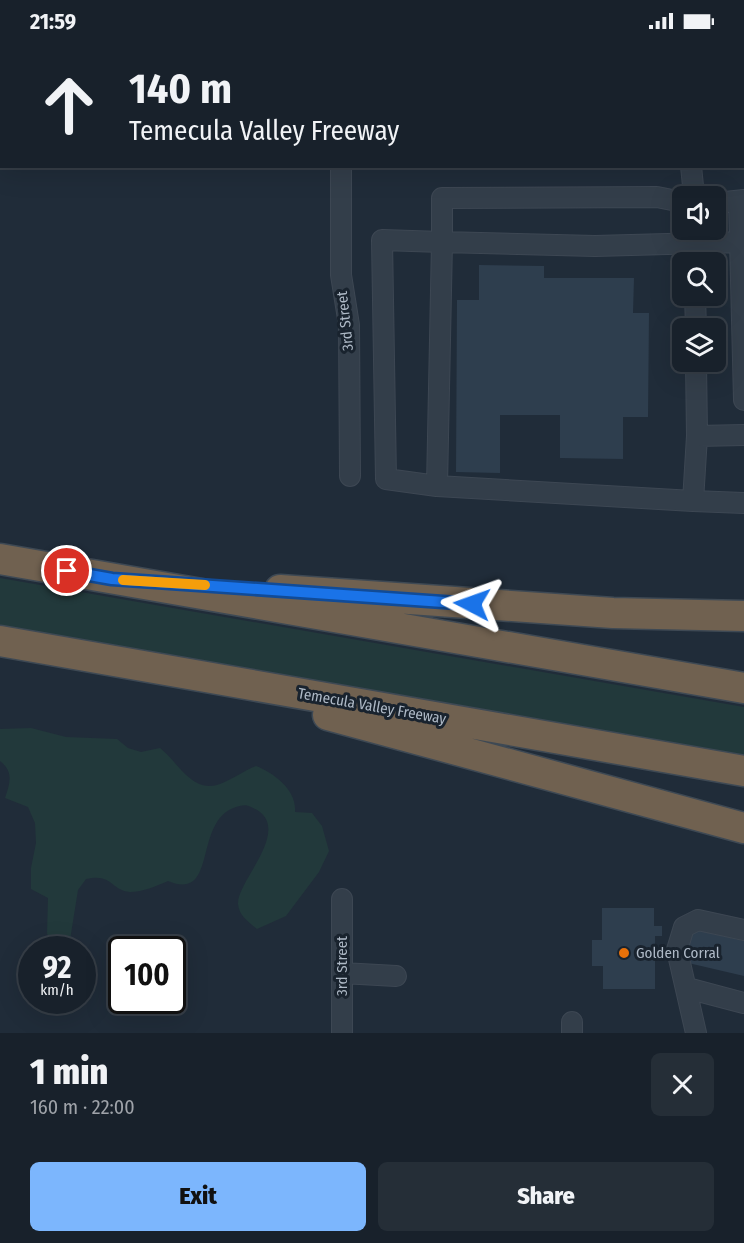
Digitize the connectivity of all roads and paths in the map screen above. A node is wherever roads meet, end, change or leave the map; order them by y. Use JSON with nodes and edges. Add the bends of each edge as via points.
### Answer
{"nodes":[{"id":1,"x":341,"y":168,"type":"edge"},
{"id":2,"x":690,"y":168,"type":"edge"},
{"id":3,"x":693,"y":186,"type":"edge"},
{"id":4,"x":672,"y":200,"type":"edge"},
{"id":5,"x":742,"y":200,"type":"edge"},
{"id":6,"x":726,"y":201,"type":"edge"},
{"id":7,"x":442,"y":242,"type":"junction"},
{"id":8,"x":740,"y":242,"type":"junction"},
{"id":9,"x":695,"y":246,"type":"edge"},
{"id":10,"x":696,"y":372,"type":"edge"},
{"id":11,"x":744,"y":400,"type":"edge"},
{"id":12,"x":744,"y":435,"type":"edge"},
{"id":13,"x":697,"y":436,"type":"junction"},
{"id":14,"x":350,"y":476,"type":"dead end"},
{"id":15,"x":437,"y":486,"type":"junction"},
{"id":16,"x":693,"y":501,"type":"junction"},
{"id":17,"x":744,"y":503,"type":"edge"},
{"id":18,"x":0,"y":559,"type":"edge"},
{"id":19,"x":112,"y":579,"type":"junction"},
{"id":20,"x":744,"y":616,"type":"edge"},
{"id":21,"x":0,"y":641,"type":"edge"},
{"id":22,"x":225,"y":680,"type":"junction"},
{"id":23,"x":744,"y":688,"type":"edge"},
{"id":24,"x":744,"y":771,"type":"edge"},
{"id":25,"x":744,"y":828,"type":"edge"},
{"id":26,"x":342,"y":899,"type":"dead end"},
{"id":27,"x":744,"y":930,"type":"edge"},
{"id":28,"x":342,"y":973,"type":"junction"},
{"id":29,"x":396,"y":976,"type":"dead end"},
{"id":30,"x":687,"y":988,"type":"junction"},
{"id":31,"x":744,"y":1003,"type":"edge"},
{"id":32,"x":342,"y":1033,"type":"edge"},
{"id":33,"x":696,"y":1033,"type":"edge"}],
"edges":[{"from":1,"to":14,"type":"street","name":"3rd Street","via":[[341,275],[349,325]]},
{"from":2,"to":3,"type":"street"},
{"from":4,"to":7,"type":"street","via":[[442,198]]},
{"from":5,"to":6,"type":"street"},
{"from":5,"to":8,"type":"street"},
{"from":7,"to":9,"type":"street"},
{"from":7,"to":15,"type":"street"},
{"from":7,"to":15,"type":"street","via":[[382,240],[386,479]]},
{"from":8,"to":9,"type":"street"},
{"from":8,"to":11,"type":"street"},
{"from":10,"to":13,"type":"street"},
{"from":12,"to":13,"type":"street"},
{"from":13,"to":16,"type":"street"},
{"from":15,"to":16,"type":"street"},
{"from":16,"to":17,"type":"street"},
{"from":18,"to":19,"type":"highway"},
{"from":19,"to":20,"type":"highway","via":[[613,614]]},
{"from":19,"to":23,"type":"highway"},
{"from":21,"to":22,"type":"highway","name":"Temecula Valley Freeway"},
{"from":22,"to":24,"type":"highway","name":"Temecula Valley Freeway"},
{"from":22,"to":25,"type":"highway","via":[[353,723]]},
{"from":26,"to":28,"type":"street","name":"3rd Street"},
{"from":27,"to":30,"type":"street","via":[[698,920],[684,927],[677,950]]},
{"from":28,"to":29,"type":"street"},
{"from":28,"to":32,"type":"street","name":"3rd Street"},
{"from":30,"to":31,"type":"street"},
{"from":30,"to":33,"type":"street"}]}
